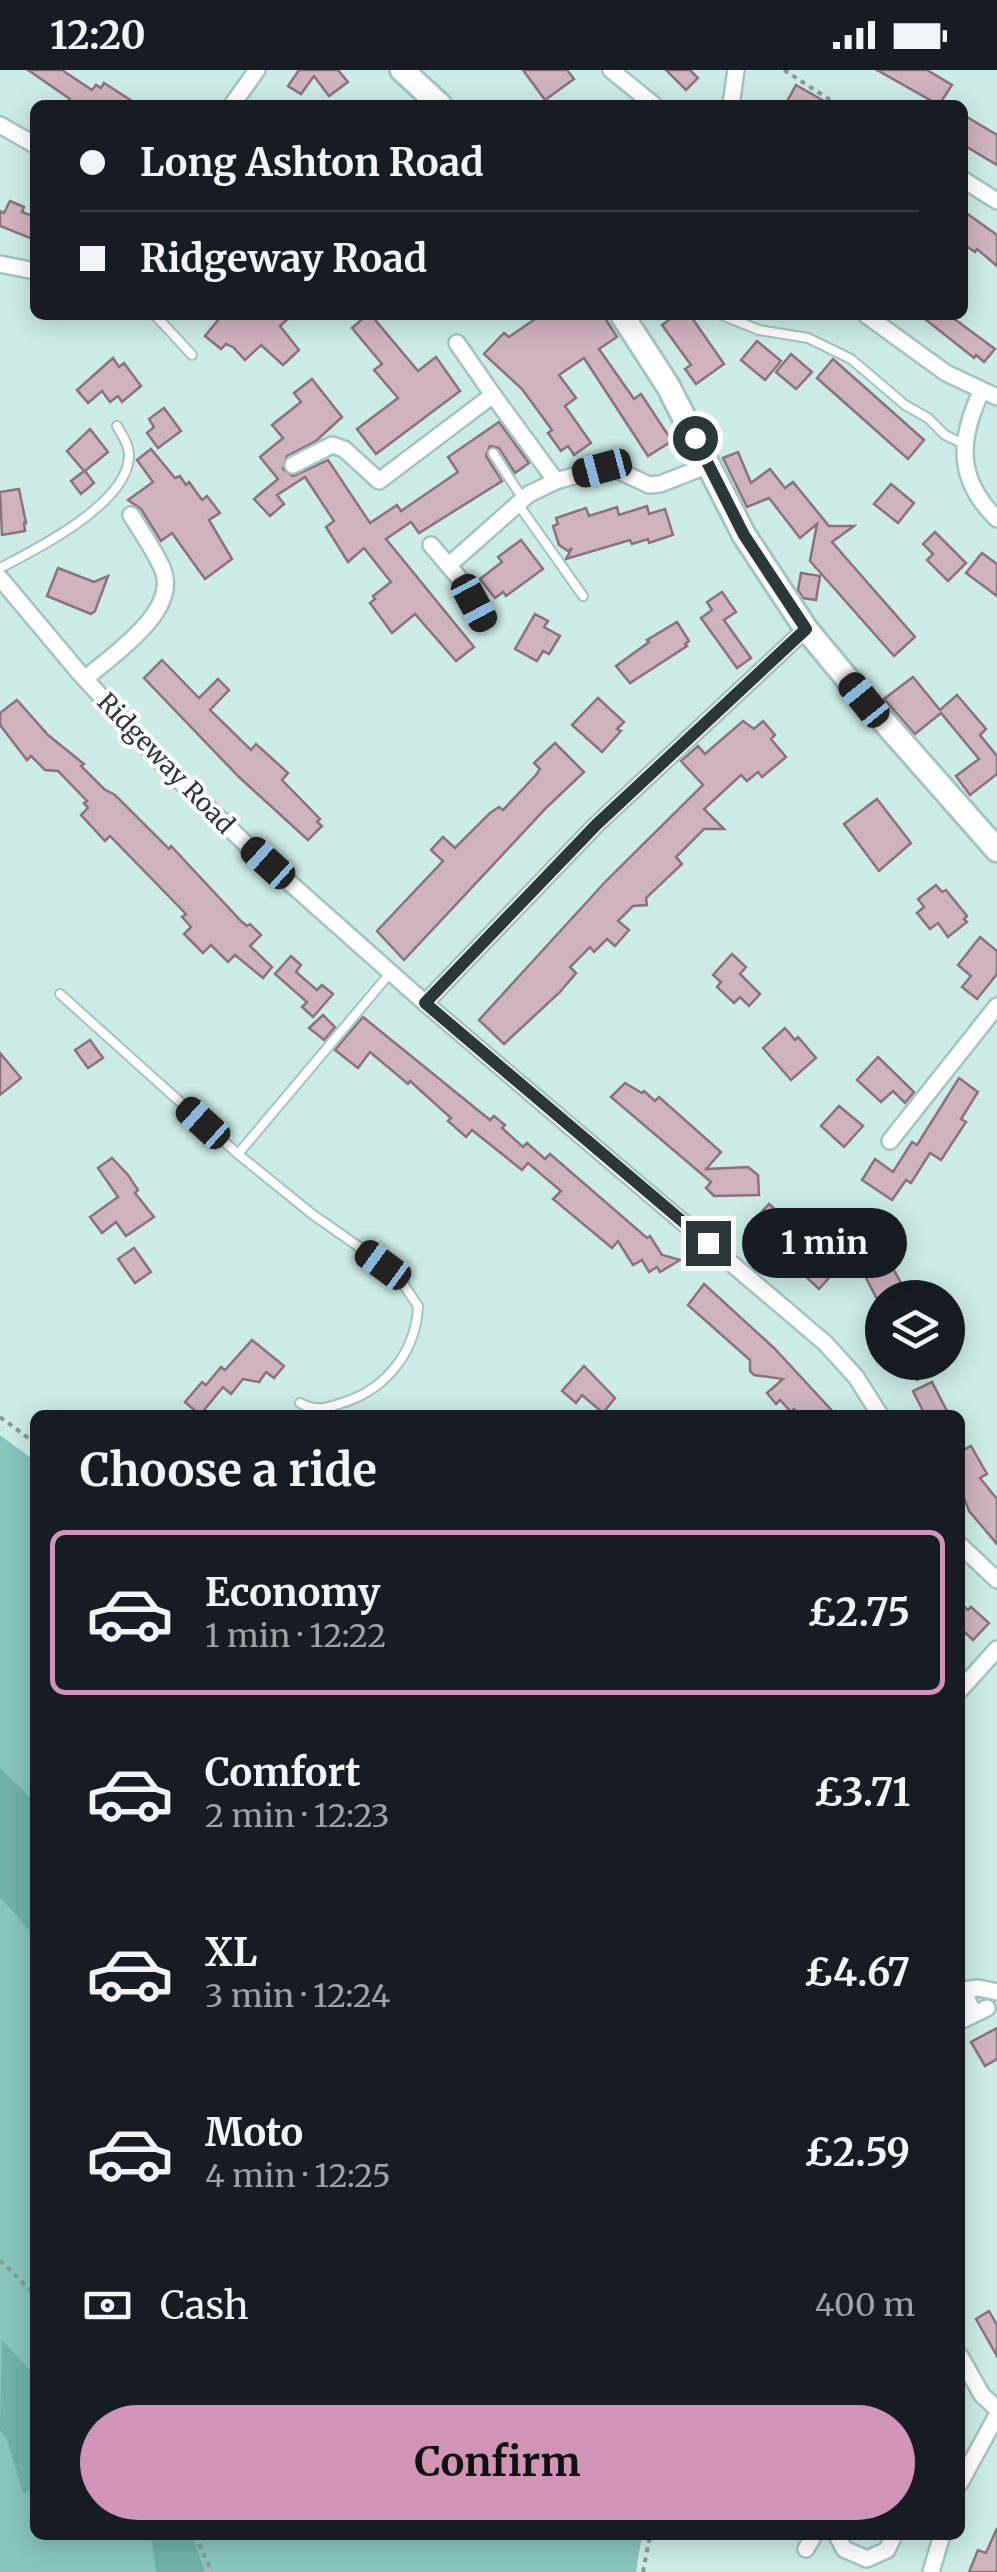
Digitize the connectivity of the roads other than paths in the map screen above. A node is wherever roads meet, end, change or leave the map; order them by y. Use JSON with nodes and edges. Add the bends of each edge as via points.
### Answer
{"nodes":[{"id":1,"x":257,"y":70,"type":"edge"},
{"id":2,"x":402,"y":70,"type":"edge"},
{"id":3,"x":612,"y":70,"type":"edge"},
{"id":4,"x":736,"y":70,"type":"edge"},
{"id":5,"x":236,"y":100,"type":"edge"},
{"id":6,"x":435,"y":100,"type":"edge"},
{"id":7,"x":648,"y":100,"type":"edge"},
{"id":8,"x":732,"y":100,"type":"edge"},
{"id":9,"x":0,"y":125,"type":"edge"},
{"id":10,"x":30,"y":142,"type":"edge"},
{"id":11,"x":968,"y":182,"type":"edge"},
{"id":12,"x":997,"y":202,"type":"edge"},
{"id":13,"x":0,"y":264,"type":"edge"},
{"id":14,"x":30,"y":270,"type":"edge"},
{"id":15,"x":160,"y":320,"type":"edge"},
{"id":16,"x":625,"y":320,"type":"edge"},
{"id":17,"x":734,"y":320,"type":"edge"},
{"id":18,"x":873,"y":320,"type":"edge"},
{"id":19,"x":457,"y":342,"type":"dead end"},
{"id":20,"x":192,"y":356,"type":"dead end"},
{"id":21,"x":493,"y":395,"type":"junction"},
{"id":22,"x":989,"y":395,"type":"edge"},
{"id":23,"x":117,"y":426,"type":"dead end"},
{"id":24,"x":964,"y":444,"type":"junction"},
{"id":25,"x":493,"y":453,"type":"dead end"},
{"id":26,"x":292,"y":464,"type":"dead end"},
{"id":27,"x":709,"y":464,"type":"junction"},
{"id":28,"x":556,"y":481,"type":"junction"},
{"id":29,"x":521,"y":502,"type":"junction"},
{"id":30,"x":131,"y":515,"type":"dead end"},
{"id":31,"x":997,"y":519,"type":"edge"},
{"id":32,"x":431,"y":546,"type":"dead end"},
{"id":33,"x":449,"y":565,"type":"junction"},
{"id":34,"x":0,"y":568,"type":"edge"},
{"id":35,"x":0,"y":578,"type":"edge"},
{"id":36,"x":465,"y":585,"type":"joint"},
{"id":37,"x":584,"y":596,"type":"dead end"},
{"id":38,"x":484,"y":620,"type":"dead end"},
{"id":39,"x":806,"y":629,"type":"junction"},
{"id":40,"x":85,"y":679,"type":"junction"},
{"id":41,"x":997,"y":850,"type":"edge"},
{"id":42,"x":391,"y":972,"type":"junction"},
{"id":43,"x":60,"y":994,"type":"dead end"},
{"id":44,"x":425,"y":1003,"type":"junction"},
{"id":45,"x":997,"y":1006,"type":"edge"},
{"id":46,"x":890,"y":1141,"type":"dead end"},
{"id":47,"x":238,"y":1154,"type":"junction"},
{"id":48,"x":300,"y":1403,"type":"dead end"},
{"id":49,"x":877,"y":1410,"type":"edge"},
{"id":50,"x":965,"y":1550,"type":"edge"},
{"id":51,"x":997,"y":1580,"type":"edge"},
{"id":52,"x":997,"y":1649,"type":"edge"},
{"id":53,"x":965,"y":1684,"type":"edge"},
{"id":54,"x":965,"y":1987,"type":"edge"},
{"id":55,"x":997,"y":1992,"type":"edge"},
{"id":56,"x":965,"y":2365,"type":"edge"},
{"id":57,"x":997,"y":2412,"type":"edge"},
{"id":58,"x":965,"y":2473,"type":"edge"},
{"id":59,"x":840,"y":2540,"type":"edge"},
{"id":60,"x":892,"y":2540,"type":"edge"},
{"id":61,"x":941,"y":2540,"type":"edge"},
{"id":62,"x":931,"y":2572,"type":"edge"}],
"edges":[{"from":1,"to":5,"type":"street"},
{"from":2,"to":6,"type":"street"},
{"from":3,"to":7,"type":"street"},
{"from":4,"to":8,"type":"street"},
{"from":9,"to":10,"type":"street"},
{"from":11,"to":12,"type":"street"},
{"from":13,"to":14,"type":"street"},
{"from":15,"to":20,"type":"lane"},
{"from":16,"to":27,"type":"street"},
{"from":17,"to":24,"type":"lane","via":[[808,338],[850,359]]},
{"from":18,"to":22,"type":"street"},
{"from":19,"to":21,"type":"street"},
{"from":21,"to":26,"type":"street","via":[[379,481],[332,444]]},
{"from":21,"to":28,"type":"street"},
{"from":22,"to":24,"type":"street"},
{"from":23,"to":34,"type":"lane","via":[[129,454],[126,474],[113,491],[50,543]]},
{"from":24,"to":31,"type":"street","via":[[970,481]]},
{"from":25,"to":29,"type":"lane"},
{"from":27,"to":28,"type":"street","via":[[660,484],[602,468]]},
{"from":27,"to":39,"type":"street","via":[[744,535]]},
{"from":28,"to":29,"type":"street"},
{"from":29,"to":33,"type":"street"},
{"from":29,"to":37,"type":"lane"},
{"from":30,"to":40,"type":"street","via":[[164,573],[166,592],[136,635]]},
{"from":32,"to":33,"type":"street"},
{"from":33,"to":36,"type":"street"},
{"from":35,"to":40,"type":"street","name":"Ridgeway Road"},
{"from":36,"to":38,"type":"lane"},
{"from":39,"to":41,"type":"street"},
{"from":39,"to":44,"type":"street","via":[[596,825]]},
{"from":40,"to":42,"type":"street","name":"Ridgeway Road","via":[[166,768]]},
{"from":42,"to":44,"type":"street","name":"Ridgeway Road"},
{"from":42,"to":47,"type":"lane"},
{"from":43,"to":47,"type":"lane"},
{"from":44,"to":49,"type":"street","name":"Ridgeway Road","via":[[825,1344]]},
{"from":45,"to":46,"type":"street"},
{"from":47,"to":48,"type":"lane","via":[[395,1272],[418,1306],[407,1348],[379,1386],[327,1408]]},
{"from":50,"to":51,"type":"street"},
{"from":52,"to":53,"type":"street"},
{"from":54,"to":55,"type":"street"},
{"from":56,"to":57,"type":"street"},
{"from":57,"to":58,"type":"street"},
{"from":59,"to":60,"type":"street","via":[[867,2559],[887,2550]]},
{"from":61,"to":62,"type":"street"}]}
